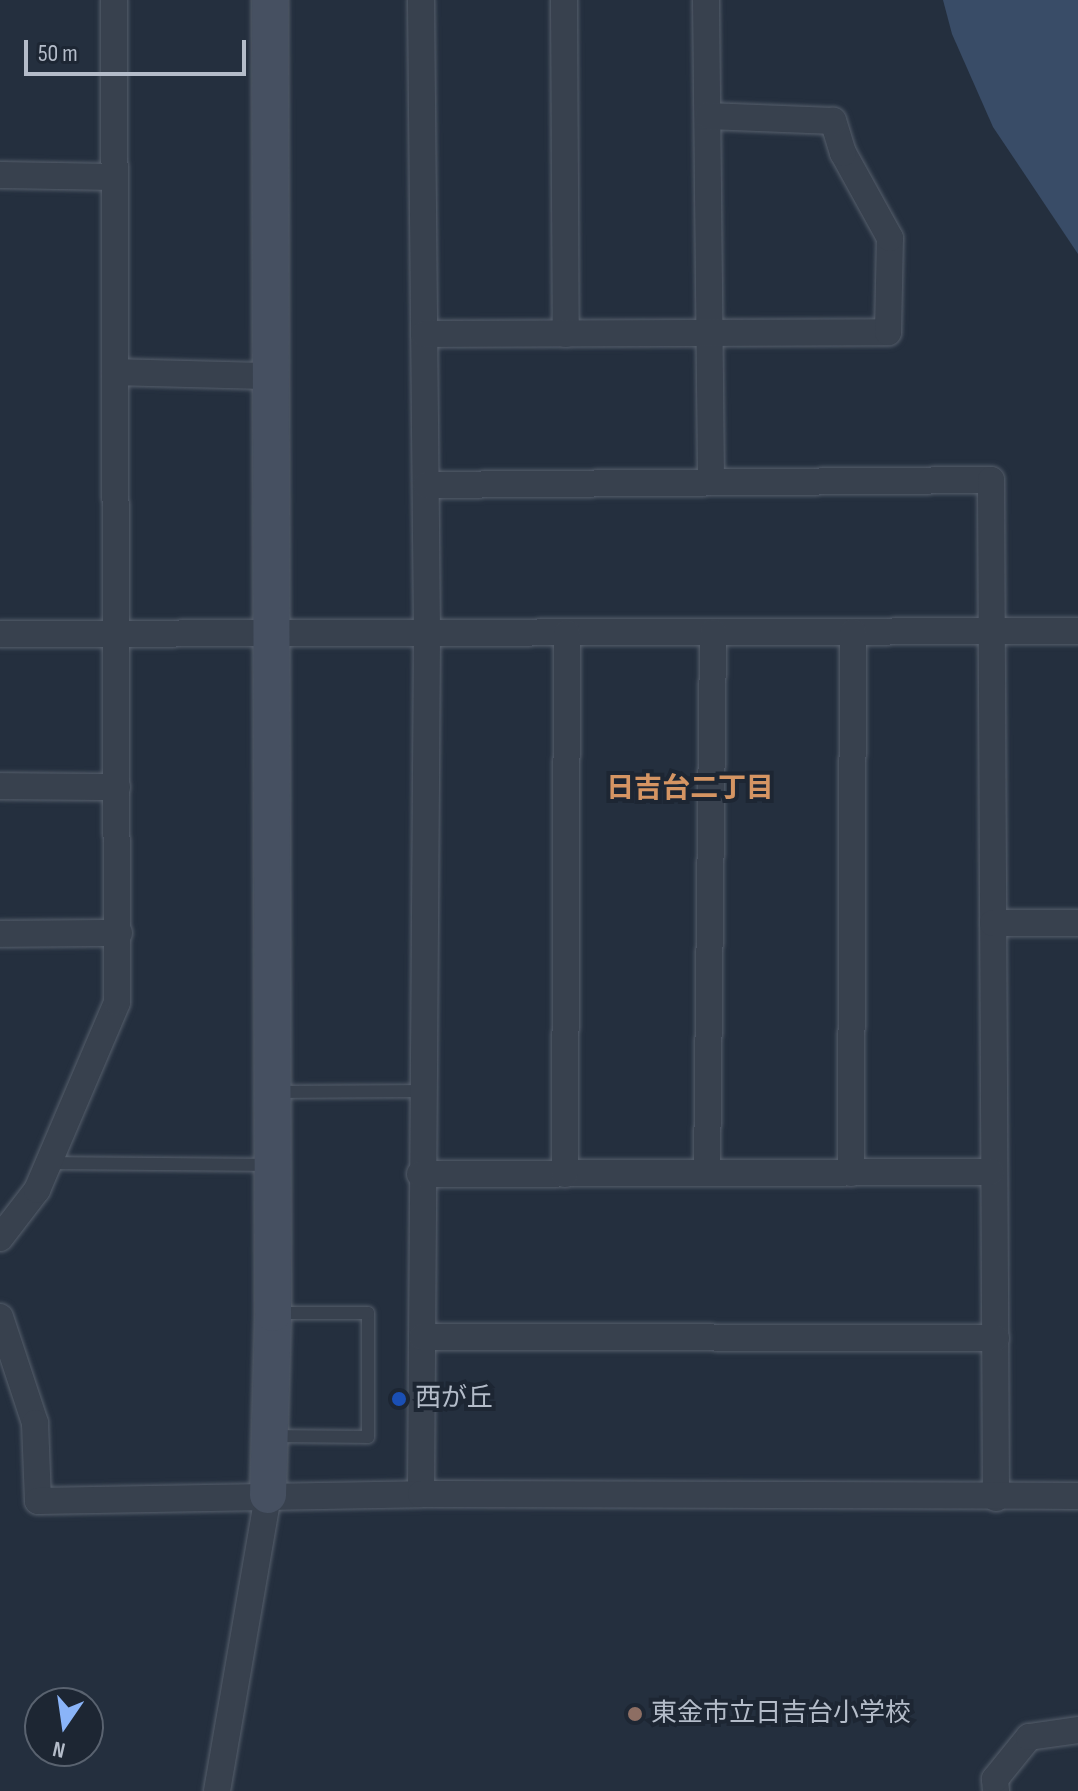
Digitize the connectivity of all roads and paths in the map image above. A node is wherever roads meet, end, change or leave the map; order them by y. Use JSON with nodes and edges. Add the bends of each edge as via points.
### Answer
{"nodes":[{"id":1,"x":114,"y":0,"type":"edge"},
{"id":2,"x":270,"y":0,"type":"edge"},
{"id":3,"x":421,"y":0,"type":"edge"},
{"id":4,"x":564,"y":0,"type":"edge"},
{"id":5,"x":706,"y":0,"type":"edge"},
{"id":6,"x":708,"y":116,"type":"junction"},
{"id":7,"x":0,"y":175,"type":"edge"},
{"id":8,"x":114,"y":177,"type":"junction"},
{"id":9,"x":710,"y":333,"type":"junction"},
{"id":10,"x":424,"y":334,"type":"junction"},
{"id":11,"x":566,"y":334,"type":"junction"},
{"id":12,"x":115,"y":372,"type":"junction"},
{"id":13,"x":270,"y":376,"type":"junction"},
{"id":14,"x":711,"y":480,"type":"junction"},
{"id":15,"x":426,"y":485,"type":"junction"},
{"id":16,"x":1078,"y":631,"type":"edge"},
{"id":17,"x":713,"y":632,"type":"junction"},
{"id":18,"x":853,"y":632,"type":"junction"},
{"id":19,"x":992,"y":632,"type":"junction"},
{"id":20,"x":427,"y":633,"type":"junction"},
{"id":21,"x":567,"y":633,"type":"junction"},
{"id":22,"x":0,"y":634,"type":"edge"},
{"id":23,"x":118,"y":634,"type":"junction"},
{"id":24,"x":271,"y":634,"type":"junction"},
{"id":25,"x":0,"y":786,"type":"edge"},
{"id":26,"x":117,"y":787,"type":"junction"},
{"id":27,"x":993,"y":923,"type":"junction"},
{"id":28,"x":1078,"y":923,"type":"edge"},
{"id":29,"x":119,"y":933,"type":"junction"},
{"id":30,"x":0,"y":934,"type":"edge"},
{"id":31,"x":421,"y":1091,"type":"junction"},
{"id":32,"x":272,"y":1092,"type":"junction"},
{"id":33,"x":49,"y":1163,"type":"junction"},
{"id":34,"x":272,"y":1165,"type":"junction"},
{"id":35,"x":991,"y":1172,"type":"junction"},
{"id":36,"x":707,"y":1173,"type":"junction"},
{"id":37,"x":851,"y":1173,"type":"junction"},
{"id":38,"x":420,"y":1174,"type":"junction"},
{"id":39,"x":565,"y":1174,"type":"junction"},
{"id":40,"x":0,"y":1238,"type":"edge"},
{"id":41,"x":273,"y":1313,"type":"junction"},
{"id":42,"x":0,"y":1317,"type":"edge"},
{"id":43,"x":422,"y":1337,"type":"junction"},
{"id":44,"x":996,"y":1338,"type":"junction"},
{"id":45,"x":270,"y":1436,"type":"junction"},
{"id":46,"x":421,"y":1494,"type":"junction"},
{"id":47,"x":268,"y":1495,"type":"junction"},
{"id":48,"x":1078,"y":1496,"type":"edge"},
{"id":49,"x":996,"y":1498,"type":"junction"},
{"id":50,"x":1078,"y":1730,"type":"edge"},
{"id":51,"x":217,"y":1791,"type":"edge"},
{"id":52,"x":996,"y":1791,"type":"edge"}],
"edges":[{"from":1,"to":8,"type":"street"},
{"from":2,"to":13,"type":"street"},
{"from":3,"to":10,"type":"street"},
{"from":4,"to":11,"type":"street"},
{"from":5,"to":6,"type":"street"},
{"from":6,"to":9,"type":"street"},
{"from":6,"to":9,"type":"street","via":[[833,121],[843,153],[890,238],[888,332]]},
{"from":7,"to":8,"type":"street"},
{"from":8,"to":12,"type":"street"},
{"from":9,"to":11,"type":"street"},
{"from":9,"to":14,"type":"street"},
{"from":10,"to":11,"type":"street"},
{"from":10,"to":15,"type":"street"},
{"from":12,"to":13,"type":"street"},
{"from":12,"to":23,"type":"street"},
{"from":13,"to":24,"type":"street"},
{"from":14,"to":15,"type":"street"},
{"from":14,"to":19,"type":"street","via":[[991,480]]},
{"from":15,"to":20,"type":"street"},
{"from":16,"to":19,"type":"street"},
{"from":17,"to":18,"type":"street"},
{"from":17,"to":21,"type":"street"},
{"from":17,"to":36,"type":"street"},
{"from":18,"to":19,"type":"street"},
{"from":18,"to":37,"type":"street"},
{"from":19,"to":27,"type":"street"},
{"from":20,"to":21,"type":"street"},
{"from":20,"to":24,"type":"street"},
{"from":20,"to":31,"type":"street"},
{"from":21,"to":39,"type":"street"},
{"from":22,"to":23,"type":"street"},
{"from":23,"to":24,"type":"street"},
{"from":23,"to":26,"type":"street"},
{"from":24,"to":32,"type":"street"},
{"from":25,"to":26,"type":"street"},
{"from":26,"to":29,"type":"street"},
{"from":27,"to":28,"type":"street"},
{"from":27,"to":35,"type":"street"},
{"from":29,"to":30,"type":"street"},
{"from":29,"to":33,"type":"street","via":[[117,1002]]},
{"from":31,"to":32,"type":"lane"},
{"from":31,"to":38,"type":"street"},
{"from":32,"to":34,"type":"street"},
{"from":33,"to":34,"type":"lane"},
{"from":33,"to":40,"type":"street","via":[[37,1190]]},
{"from":34,"to":41,"type":"street"},
{"from":35,"to":37,"type":"street"},
{"from":35,"to":44,"type":"street"},
{"from":36,"to":37,"type":"street"},
{"from":36,"to":39,"type":"street"},
{"from":38,"to":39,"type":"street"},
{"from":38,"to":43,"type":"street"},
{"from":41,"to":45,"type":"street"},
{"from":41,"to":45,"type":"lane","via":[[368,1313],[368,1437]]},
{"from":42,"to":47,"type":"street","via":[[35,1423],[38,1501]]},
{"from":43,"to":44,"type":"street"},
{"from":43,"to":46,"type":"street"},
{"from":44,"to":49,"type":"street"},
{"from":45,"to":47,"type":"street"},
{"from":46,"to":47,"type":"street"},
{"from":46,"to":49,"type":"street"},
{"from":47,"to":51,"type":"street"},
{"from":48,"to":49,"type":"street"},
{"from":50,"to":52,"type":"street","via":[[1029,1737],[995,1779]]}]}
